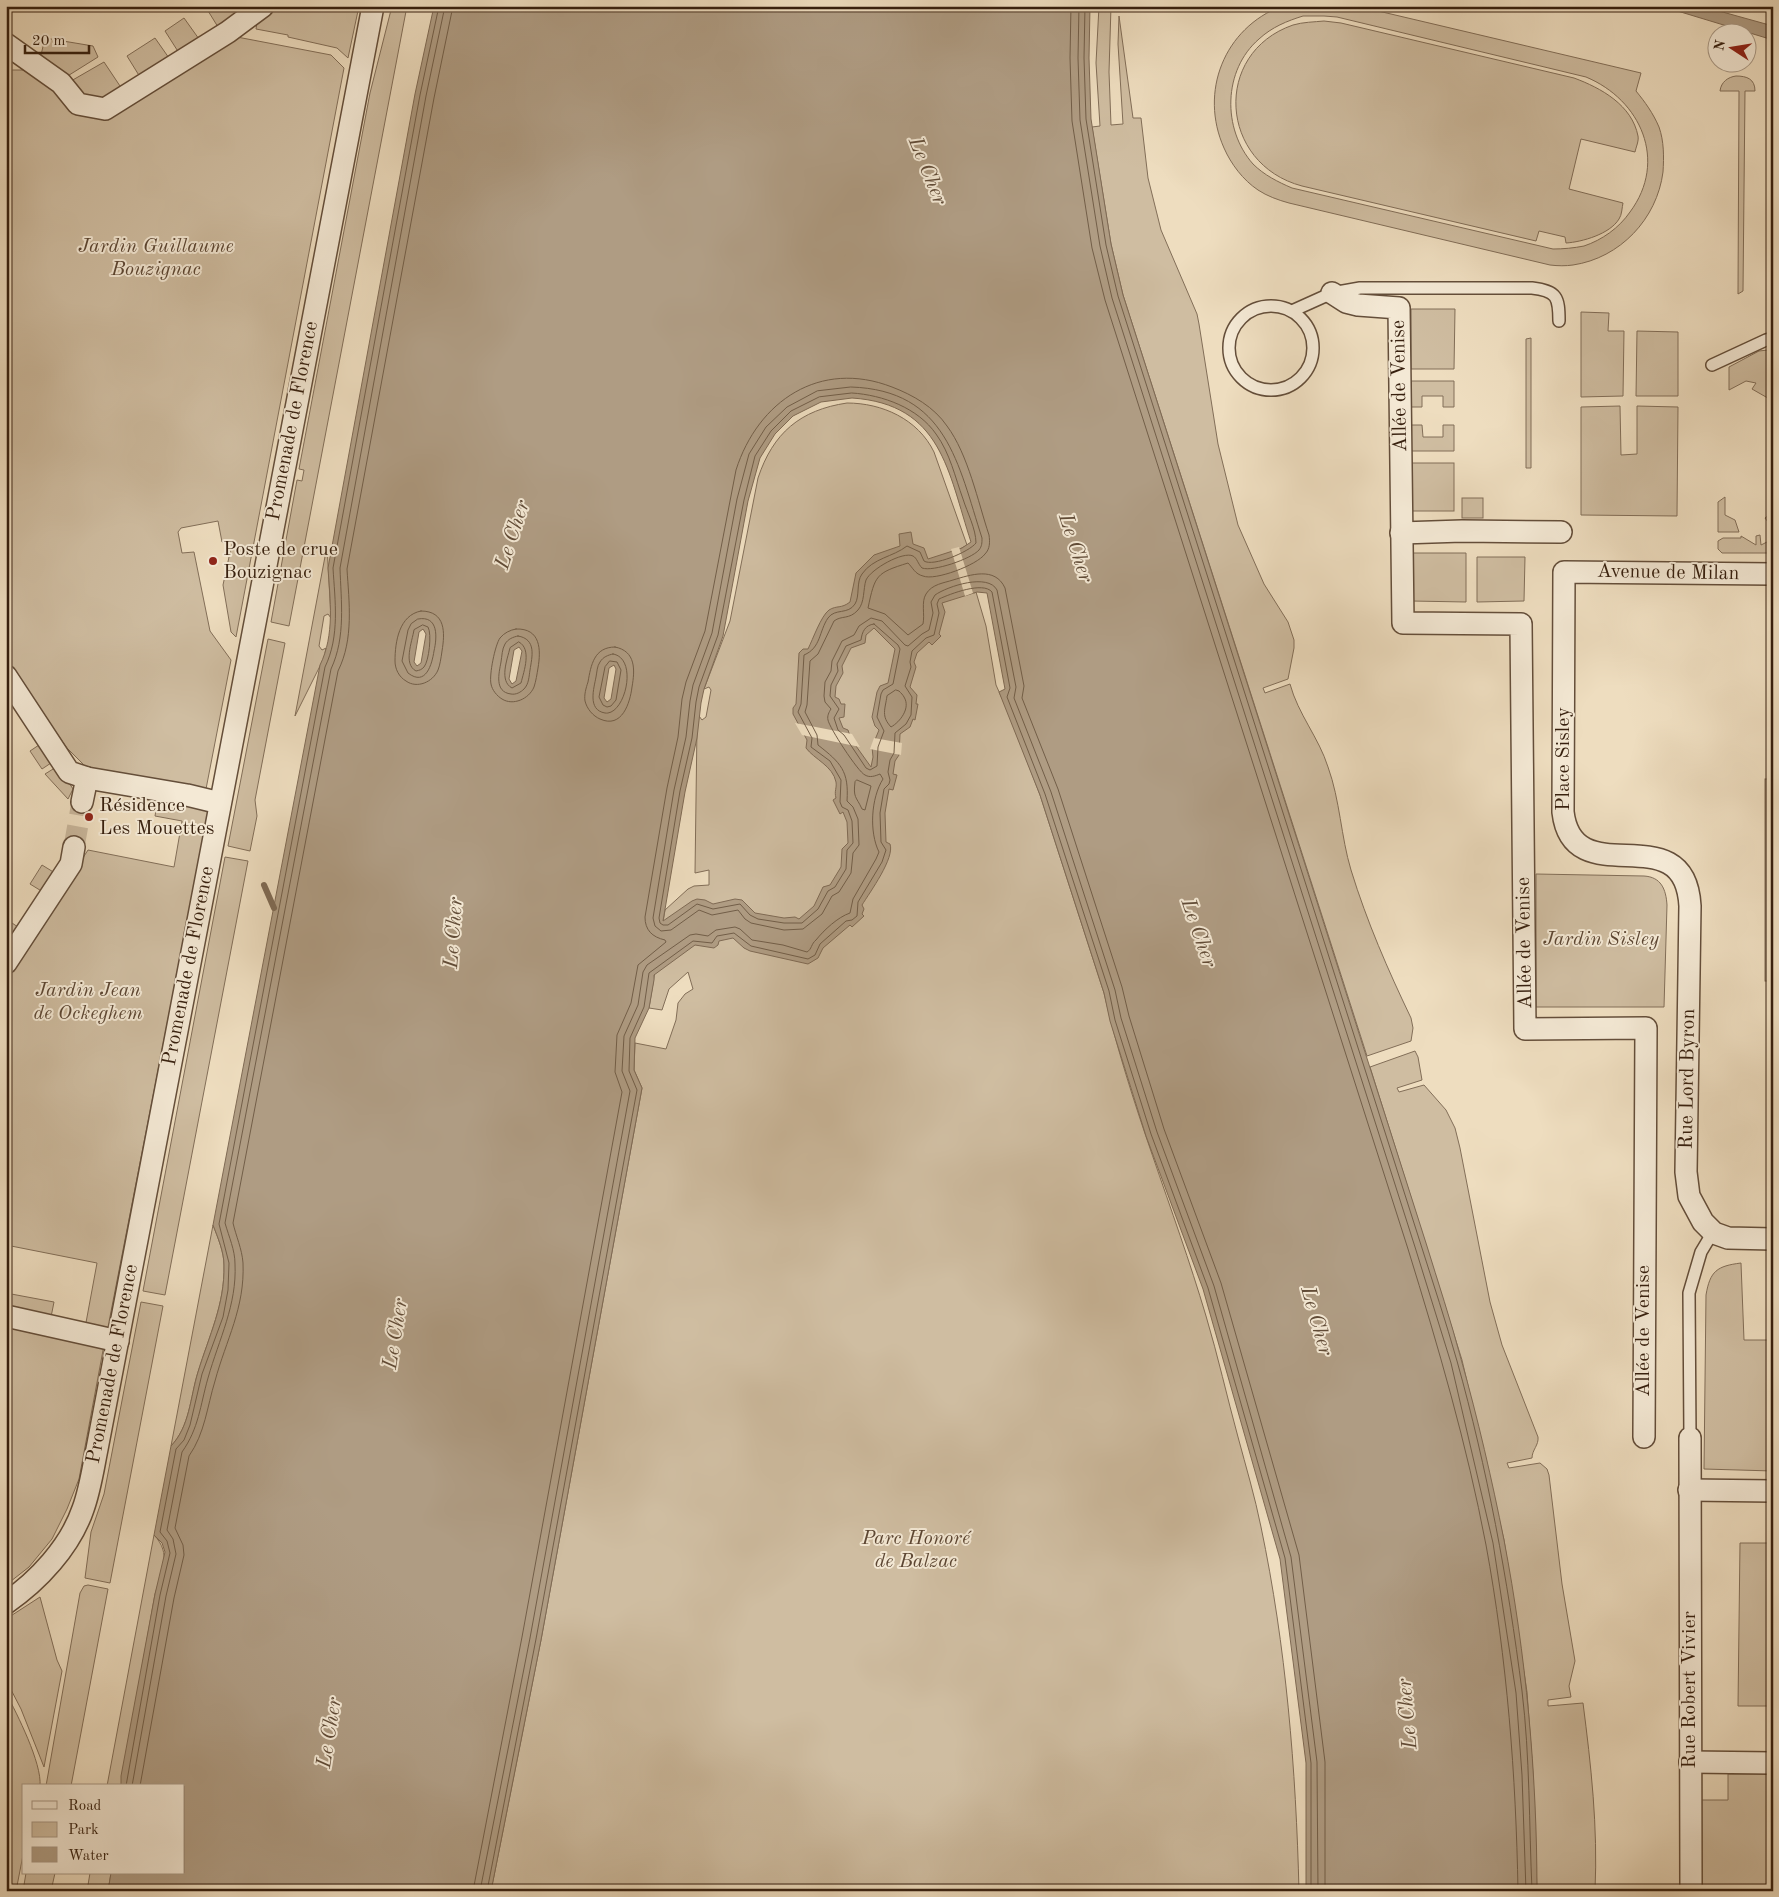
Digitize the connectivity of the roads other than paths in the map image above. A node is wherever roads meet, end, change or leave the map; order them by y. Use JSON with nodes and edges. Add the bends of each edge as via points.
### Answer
{"nodes":[{"id":1,"x":263,"y":6,"type":"edge"},
{"id":2,"x":372,"y":6,"type":"edge"},
{"id":3,"x":6,"y":44,"type":"edge"},
{"id":4,"x":1332,"y":293,"type":"junction"},
{"id":5,"x":1292,"y":311,"type":"junction"},
{"id":6,"x":1559,"y":321,"type":"dead end"},
{"id":7,"x":1773,"y":338,"type":"edge"},
{"id":8,"x":1712,"y":365,"type":"dead end"},
{"id":9,"x":1561,"y":532,"type":"dead end"},
{"id":10,"x":1401,"y":533,"type":"junction"},
{"id":11,"x":1564,"y":572,"type":"joint"},
{"id":12,"x":1773,"y":574,"type":"edge"},
{"id":13,"x":6,"y":676,"type":"edge"},
{"id":14,"x":87,"y":778,"type":"junction"},
{"id":15,"x":82,"y":802,"type":"tunnel mouth"},
{"id":16,"x":220,"y":803,"type":"junction"},
{"id":17,"x":74,"y":847,"type":"tunnel mouth"},
{"id":18,"x":1671,"y":864,"type":"joint"},
{"id":19,"x":6,"y":963,"type":"edge"},
{"id":20,"x":1713,"y":1232,"type":"junction"},
{"id":21,"x":1773,"y":1239,"type":"edge"},
{"id":22,"x":6,"y":1316,"type":"edge"},
{"id":23,"x":118,"y":1341,"type":"junction"},
{"id":24,"x":1644,"y":1437,"type":"dead end"},
{"id":25,"x":1690,"y":1438,"type":"joint"},
{"id":26,"x":1689,"y":1490,"type":"junction"},
{"id":27,"x":1773,"y":1491,"type":"edge"},
{"id":28,"x":6,"y":1603,"type":"edge"},
{"id":29,"x":1690,"y":1762,"type":"junction"},
{"id":30,"x":1773,"y":1763,"type":"edge"},
{"id":31,"x":1691,"y":1891,"type":"edge"}],
"edges":[{"from":1,"to":3,"type":"street","via":[[228,32],[104,109],[78,104],[61,84]]},
{"from":2,"to":16,"type":"street","name":"Promenade de Florence"},
{"from":4,"to":5,"type":"lane"},
{"from":4,"to":6,"type":"lane","via":[[1360,288],[1544,289],[1558,300]]},
{"from":4,"to":10,"type":"street","name":"Allée de Venise","via":[[1358,305],[1399,308]]},
{"from":5,"to":5,"type":"lane","via":[[1276,306],[1259,308],[1244,316],[1234,329],[1229,354],[1237,373],[1246,382],[1269,390],[1287,386],[1302,376],[1309,365],[1312,341],[1305,324]]},
{"from":7,"to":8,"type":"lane"},
{"from":9,"to":10,"type":"street"},
{"from":10,"to":24,"type":"street","name":"Allée de Venise","via":[[1403,623],[1521,624],[1525,1029],[1646,1028]]},
{"from":11,"to":12,"type":"street","name":"Avenue de Milan"},
{"from":11,"to":18,"type":"street","name":"Place Sisley","via":[[1563,812],[1566,828],[1574,841],[1593,852],[1652,856]]},
{"from":13,"to":14,"type":"street","via":[[70,772]]},
{"from":14,"to":15,"type":"street"},
{"from":14,"to":16,"type":"street"},
{"from":16,"to":23,"type":"street","name":"Promenade de Florence"},
{"from":17,"to":19,"type":"street","via":[[71,864]]},
{"from":18,"to":20,"type":"street","name":"Rue Lord Byron","via":[[1684,878],[1690,895],[1686,1172],[1689,1196],[1703,1222]]},
{"from":20,"to":21,"type":"street","via":[[1728,1238]]},
{"from":20,"to":25,"type":"lane","name":"Rue Robert Vivier","via":[[1701,1252],[1688,1292]]},
{"from":22,"to":23,"type":"street"},
{"from":23,"to":28,"type":"street","name":"Promenade de Florence","via":[[83,1509],[61,1550],[22,1592]]},
{"from":25,"to":26,"type":"street","name":"Rue Robert Vivier"},
{"from":26,"to":27,"type":"street"},
{"from":26,"to":29,"type":"street","name":"Rue Robert Vivier"},
{"from":29,"to":30,"type":"street"},
{"from":29,"to":31,"type":"street","name":"Rue Robert Vivier"}]}
